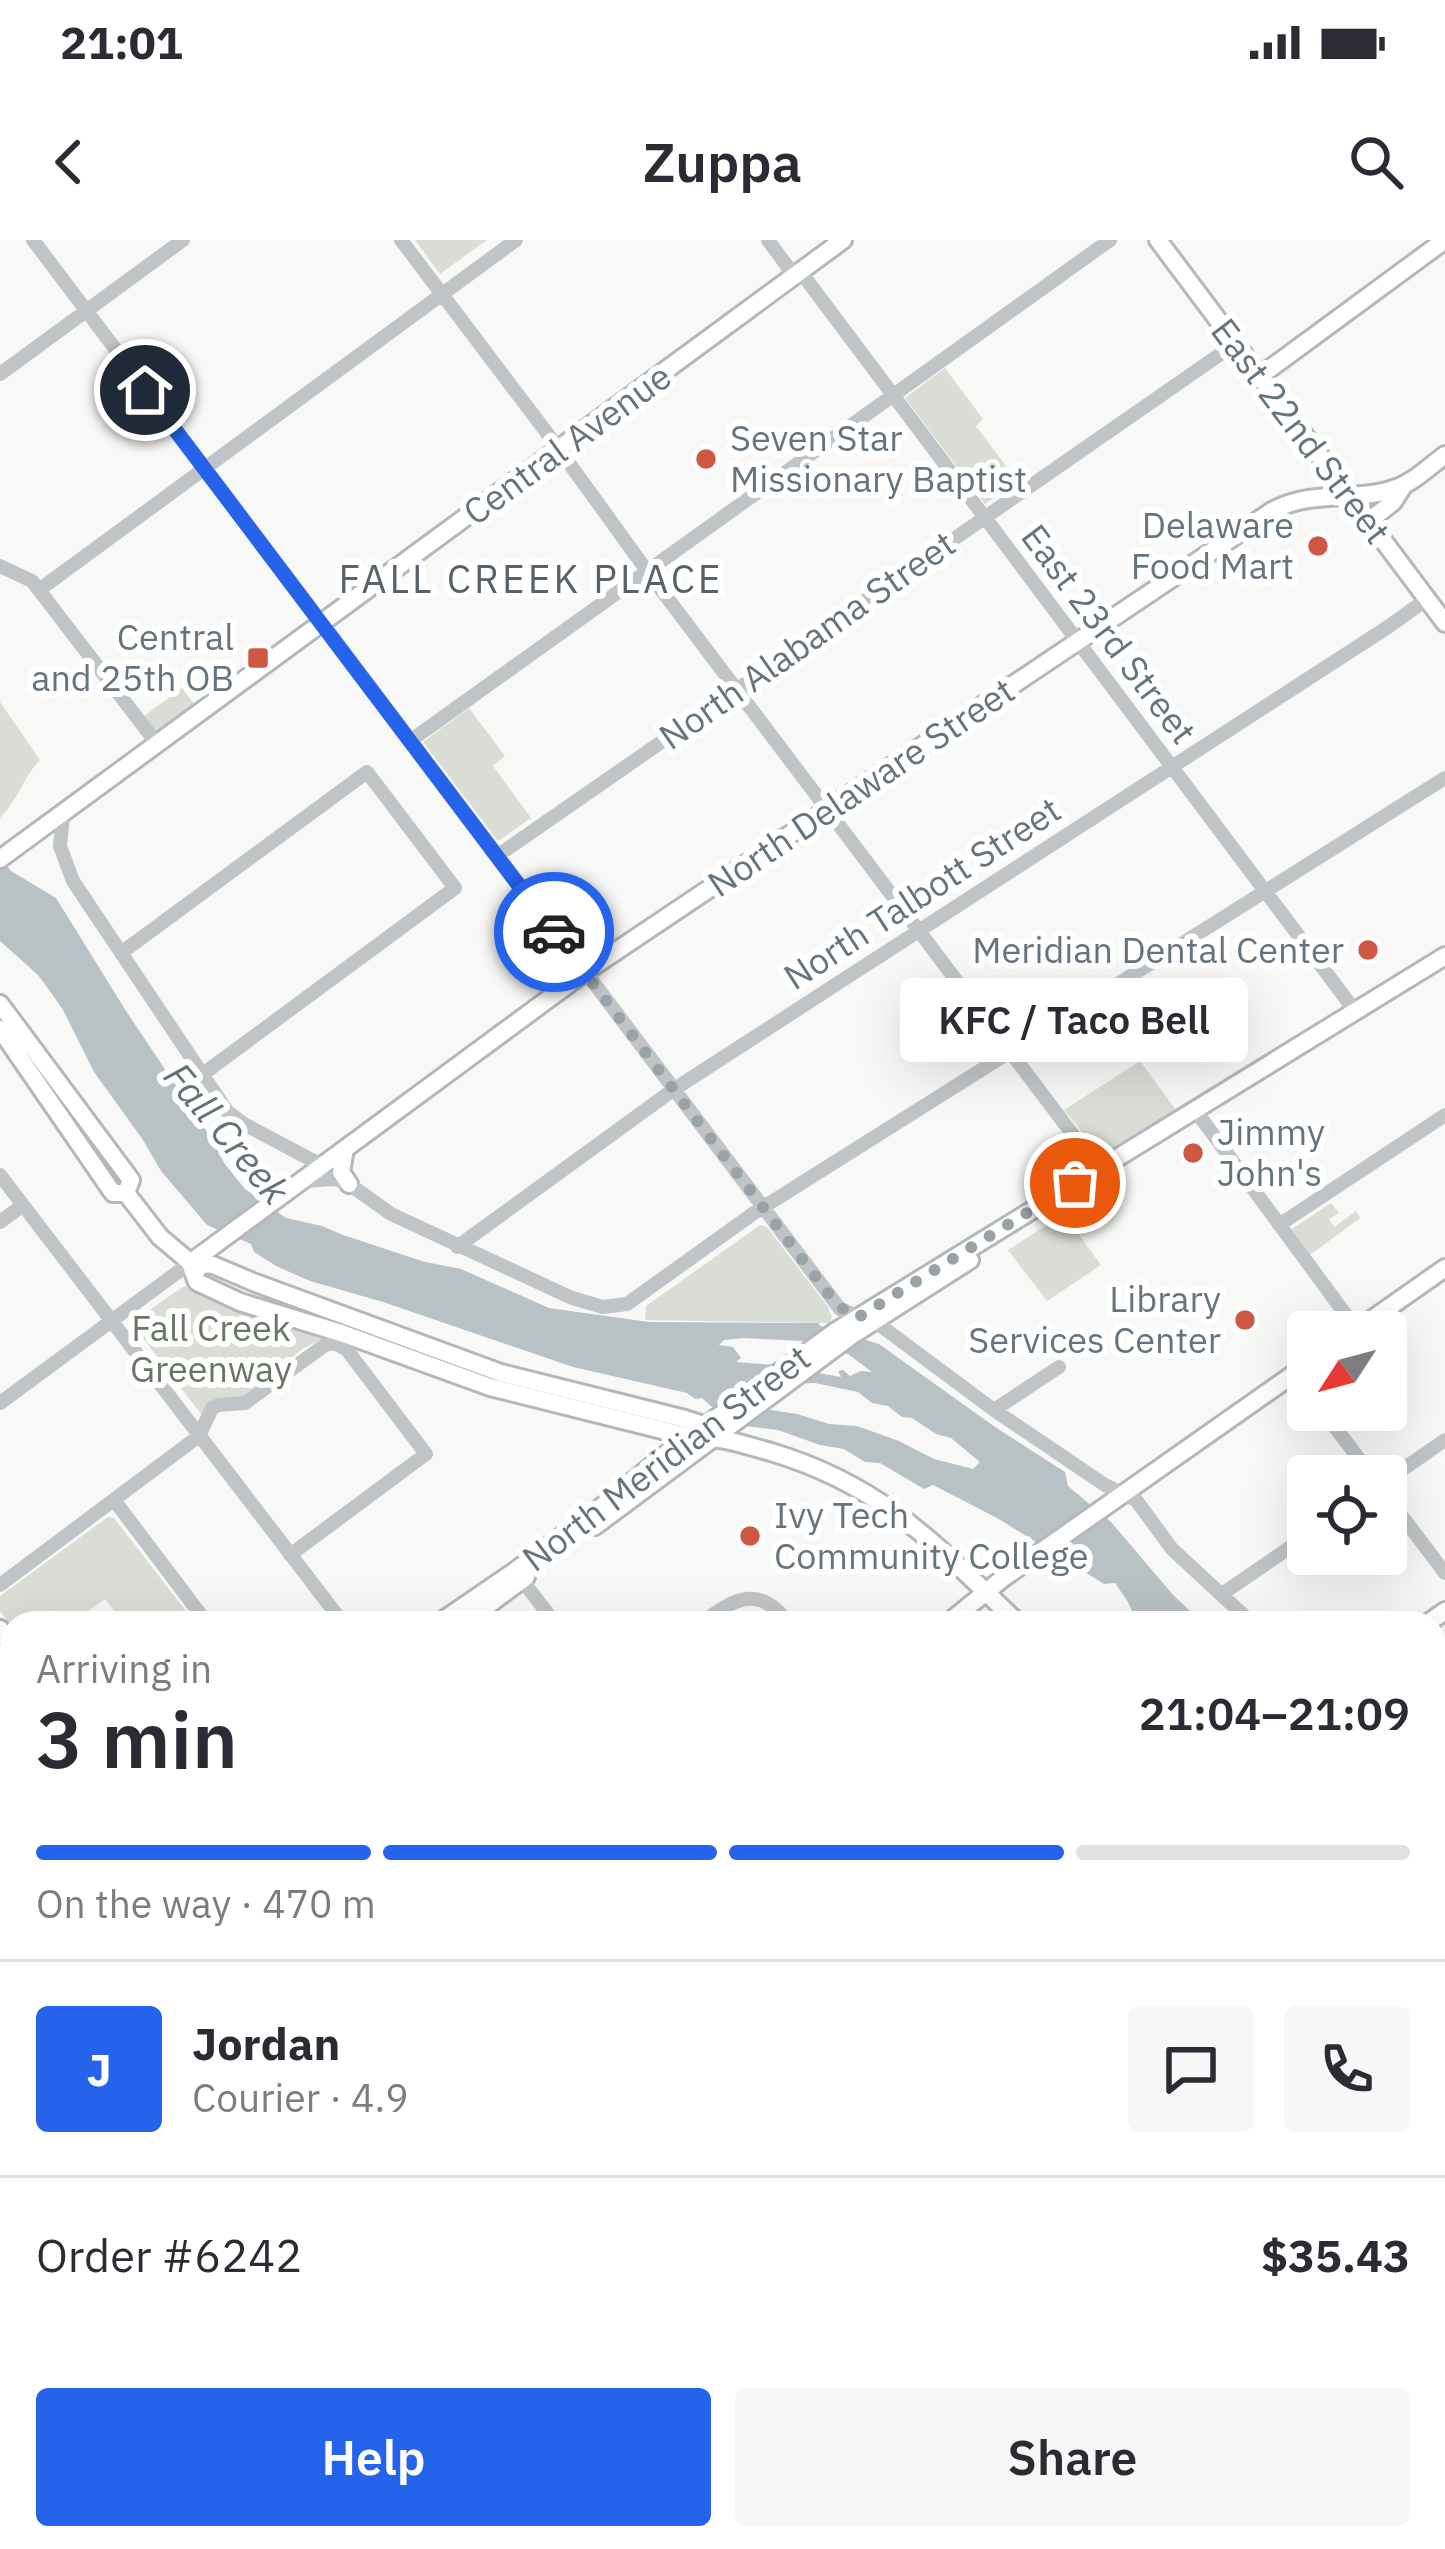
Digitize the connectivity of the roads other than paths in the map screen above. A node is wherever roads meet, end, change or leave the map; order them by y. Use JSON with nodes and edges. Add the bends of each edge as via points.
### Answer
{"nodes":[{"id":1,"x":33,"y":240,"type":"edge"},
{"id":2,"x":183,"y":240,"type":"edge"},
{"id":3,"x":401,"y":240,"type":"edge"},
{"id":4,"x":516,"y":240,"type":"edge"},
{"id":5,"x":768,"y":240,"type":"edge"},
{"id":6,"x":843,"y":240,"type":"edge"},
{"id":7,"x":1110,"y":240,"type":"edge"},
{"id":8,"x":1158,"y":240,"type":"edge"},
{"id":9,"x":1445,"y":240,"type":"edge"},
{"id":10,"x":798,"y":274,"type":"junction"},
{"id":11,"x":442,"y":294,"type":"junction"},
{"id":12,"x":86,"y":311,"type":"junction"},
{"id":13,"x":1235,"y":344,"type":"junction"},
{"id":14,"x":0,"y":374,"type":"edge"},
{"id":15,"x":1260,"y":376,"type":"junction"},
{"id":16,"x":892,"y":395,"type":"junction"},
{"id":17,"x":559,"y":450,"type":"junction"},
{"id":18,"x":1445,"y":455,"type":"edge"},
{"id":19,"x":204,"y":468,"type":"junction"},
{"id":20,"x":1405,"y":484,"type":"junction"},
{"id":21,"x":1349,"y":495,"type":"junction"},
{"id":22,"x":984,"y":517,"type":"junction"},
{"id":23,"x":1369,"y":521,"type":"junction"},
{"id":24,"x":0,"y":566,"type":"edge"},
{"id":25,"x":647,"y":571,"type":"junction"},
{"id":26,"x":38,"y":590,"type":"junction"},
{"id":27,"x":1427,"y":599,"type":"junction"},
{"id":28,"x":1445,"y":623,"type":"edge"},
{"id":29,"x":322,"y":625,"type":"junction"},
{"id":30,"x":1078,"y":642,"type":"junction"},
{"id":31,"x":736,"y":690,"type":"junction"},
{"id":32,"x":410,"y":740,"type":"junction"},
{"id":33,"x":158,"y":745,"type":"junction"},
{"id":34,"x":1172,"y":766,"type":"junction"},
{"id":35,"x":1445,"y":778,"type":"edge"},
{"id":36,"x":827,"y":810,"type":"junction"},
{"id":37,"x":63,"y":816,"type":"junction"},
{"id":38,"x":33,"y":836,"type":"junction"},
{"id":39,"x":60,"y":845,"type":"junction"},
{"id":40,"x":497,"y":856,"type":"junction"},
{"id":41,"x":0,"y":860,"type":"edge"},
{"id":42,"x":1264,"y":891,"type":"junction"},
{"id":43,"x":919,"y":931,"type":"junction"},
{"id":44,"x":122,"y":953,"type":"junction"},
{"id":45,"x":1445,"y":956,"type":"edge"},
{"id":46,"x":1445,"y":968,"type":"edge"},
{"id":47,"x":585,"y":972,"type":"junction"},
{"id":48,"x":0,"y":1004,"type":"edge"},
{"id":49,"x":1354,"y":1011,"type":"junction"},
{"id":50,"x":6,"y":1033,"type":"edge"},
{"id":51,"x":1010,"y":1051,"type":"junction"},
{"id":52,"x":202,"y":1074,"type":"junction"},
{"id":53,"x":674,"y":1090,"type":"junction"},
{"id":54,"x":1445,"y":1115,"type":"edge"},
{"id":55,"x":1201,"y":1118,"type":"junction"},
{"id":56,"x":345,"y":1148,"type":"junction"},
{"id":57,"x":323,"y":1166,"type":"junction"},
{"id":58,"x":1098,"y":1168,"type":"junction"},
{"id":59,"x":0,"y":1175,"type":"edge"},
{"id":60,"x":301,"y":1183,"type":"junction"},
{"id":61,"x":349,"y":1184,"type":"junction"},
{"id":62,"x":23,"y":1205,"type":"junction"},
{"id":63,"x":763,"y":1208,"type":"junction"},
{"id":64,"x":0,"y":1222,"type":"edge"},
{"id":65,"x":1279,"y":1225,"type":"junction"},
{"id":66,"x":457,"y":1247,"type":"junction"},
{"id":67,"x":190,"y":1263,"type":"junction"},
{"id":68,"x":1445,"y":1268,"type":"edge"},
{"id":69,"x":1341,"y":1311,"type":"edge"},
{"id":70,"x":1384,"y":1311,"type":"edge"},
{"id":71,"x":112,"y":1320,"type":"junction"},
{"id":72,"x":855,"y":1327,"type":"junction"},
{"id":73,"x":1059,"y":1367,"type":"dead end"},
{"id":74,"x":1287,"y":1379,"type":"edge"},
{"id":75,"x":0,"y":1403,"type":"edge"},
{"id":76,"x":994,"y":1410,"type":"junction"},
{"id":77,"x":719,"y":1426,"type":"junction"},
{"id":78,"x":1338,"y":1431,"type":"edge"},
{"id":79,"x":199,"y":1436,"type":"junction"},
{"id":80,"x":690,"y":1437,"type":"junction"},
{"id":81,"x":1445,"y":1440,"type":"edge"},
{"id":82,"x":1356,"y":1455,"type":"edge"},
{"id":83,"x":1407,"y":1466,"type":"edge"},
{"id":84,"x":1117,"y":1497,"type":"junction"},
{"id":85,"x":114,"y":1500,"type":"junction"},
{"id":86,"x":1407,"y":1523,"type":"edge"},
{"id":87,"x":1287,"y":1549,"type":"edge"},
{"id":88,"x":290,"y":1555,"type":"junction"},
{"id":89,"x":1445,"y":1574,"type":"edge"},
{"id":90,"x":522,"y":1580,"type":"junction"},
{"id":91,"x":0,"y":1585,"type":"edge"},
{"id":92,"x":985,"y":1592,"type":"junction"},
{"id":93,"x":1222,"y":1594,"type":"junction"},
{"id":94,"x":194,"y":1611,"type":"edge"},
{"id":95,"x":334,"y":1611,"type":"edge"},
{"id":96,"x":456,"y":1611,"type":"edge"},
{"id":97,"x":480,"y":1611,"type":"edge"},
{"id":98,"x":546,"y":1611,"type":"edge"},
{"id":99,"x":718,"y":1611,"type":"edge"},
{"id":100,"x":776,"y":1611,"type":"edge"},
{"id":101,"x":962,"y":1611,"type":"edge"},
{"id":102,"x":1005,"y":1611,"type":"edge"},
{"id":103,"x":1240,"y":1611,"type":"edge"}],
"edges":[{"from":1,"to":12,"type":"street"},
{"from":2,"to":12,"type":"street"},
{"from":3,"to":11,"type":"street"},
{"from":4,"to":11,"type":"street"},
{"from":5,"to":10,"type":"street","name":"East 23rd Street"},
{"from":6,"to":10,"type":"main road","name":"Central Avenue"},
{"from":7,"to":16,"type":"street"},
{"from":8,"to":13,"type":"main road","name":"East 22nd Street"},
{"from":9,"to":15,"type":"main road"},
{"from":10,"to":16,"type":"street","name":"East 23rd Street"},
{"from":10,"to":17,"type":"main road","name":"Central Avenue"},
{"from":11,"to":17,"type":"street"},
{"from":11,"to":19,"type":"street"},
{"from":12,"to":14,"type":"street"},
{"from":12,"to":19,"type":"street"},
{"from":13,"to":15,"type":"main road","name":"East 22nd Street"},
{"from":13,"to":22,"type":"street","name":"North Alabama Street"},
{"from":15,"to":21,"type":"main road","name":"East 22nd Street"},
{"from":16,"to":22,"type":"street","name":"East 23rd Street"},
{"from":16,"to":25,"type":"street"},
{"from":17,"to":25,"type":"street"},
{"from":17,"to":29,"type":"main road","name":"Central Avenue"},
{"from":18,"to":20,"type":"main road","name":"North Delaware Street"},
{"from":19,"to":26,"type":"street"},
{"from":19,"to":29,"type":"street"},
{"from":20,"to":21,"type":"main road","name":"North Delaware Street"},
{"from":20,"to":23,"type":"main road"},
{"from":21,"to":23,"type":"main road","name":"East 22nd Street"},
{"from":21,"to":30,"type":"main road","name":"North Delaware Street","via":[[1272,511]]},
{"from":22,"to":30,"type":"street","name":"East 23rd Street"},
{"from":22,"to":31,"type":"street","name":"North Alabama Street"},
{"from":23,"to":27,"type":"main road","name":"East 22nd Street"},
{"from":24,"to":26,"type":"street"},
{"from":25,"to":31,"type":"street"},
{"from":25,"to":32,"type":"street"},
{"from":26,"to":33,"type":"street"},
{"from":27,"to":28,"type":"main road","name":"East 22nd Street"},
{"from":27,"to":34,"type":"street","name":"North Talbott Street"},
{"from":29,"to":32,"type":"street"},
{"from":29,"to":33,"type":"main road","name":"Central Avenue"},
{"from":30,"to":34,"type":"street","name":"East 23rd Street"},
{"from":30,"to":36,"type":"main road","name":"North Delaware Street"},
{"from":31,"to":36,"type":"street"},
{"from":31,"to":40,"type":"street","name":"North Alabama Street"},
{"from":32,"to":40,"type":"street"},
{"from":33,"to":37,"type":"main road","name":"Central Avenue"},
{"from":34,"to":42,"type":"street","name":"East 23rd Street"},
{"from":34,"to":43,"type":"street","name":"North Talbott Street"},
{"from":35,"to":42,"type":"street"},
{"from":36,"to":43,"type":"street"},
{"from":36,"to":47,"type":"main road","name":"North Delaware Street"},
{"from":37,"to":38,"type":"main road","name":"Central Avenue"},
{"from":37,"to":39,"type":"street"},
{"from":38,"to":39,"type":"street"},
{"from":38,"to":41,"type":"main road","name":"Central Avenue"},
{"from":39,"to":44,"type":"street","via":[[73,881]]},
{"from":40,"to":47,"type":"street"},
{"from":42,"to":49,"type":"street","name":"East 23rd Street"},
{"from":42,"to":51,"type":"street"},
{"from":43,"to":51,"type":"street"},
{"from":43,"to":53,"type":"street","name":"North Talbott Street"},
{"from":44,"to":52,"type":"street"},
{"from":44,"to":52,"type":"street","via":[[367,772],[455,888]]},
{"from":45,"to":49,"type":"main road","name":"North Meridian Street"},
{"from":46,"to":55,"type":"main road","name":"North Meridian Street"},
{"from":47,"to":53,"type":"street"},
{"from":47,"to":56,"type":"main road","name":"North Delaware Street"},
{"from":48,"to":50,"type":"main road"},
{"from":49,"to":58,"type":"main road","name":"North Meridian Street"},
{"from":50,"to":67,"type":"main road","via":[[113,1192],[126,1193]]},
{"from":51,"to":58,"type":"street"},
{"from":51,"to":63,"type":"street"},
{"from":52,"to":57,"type":"street","via":[[232,1116]]},
{"from":53,"to":63,"type":"street"},
{"from":53,"to":66,"type":"street","name":"North Talbott Street"},
{"from":54,"to":65,"type":"street"},
{"from":55,"to":65,"type":"street"},
{"from":55,"to":72,"type":"main road","name":"North Meridian Street"},
{"from":56,"to":57,"type":"main road","name":"North Delaware Street"},
{"from":56,"to":61,"type":"main road","via":[[340,1172]]},
{"from":57,"to":60,"type":"main road","name":"North Delaware Street"},
{"from":58,"to":72,"type":"main road","name":"North Meridian Street"},
{"from":59,"to":62,"type":"street"},
{"from":60,"to":61,"type":"street"},
{"from":60,"to":67,"type":"main road","name":"North Delaware Street"},
{"from":61,"to":66,"type":"street"},
{"from":62,"to":64,"type":"street"},
{"from":62,"to":71,"type":"street"},
{"from":63,"to":66,"type":"street","via":[[618,1306],[572,1298]]},
{"from":63,"to":72,"type":"street"},
{"from":65,"to":69,"type":"street"},
{"from":67,"to":71,"type":"street","name":"North Delaware Street"},
{"from":67,"to":77,"type":"main road","via":[[213,1264],[501,1373]]},
{"from":67,"to":80,"type":"main road","via":[[197,1282],[240,1302],[490,1387]]},
{"from":68,"to":70,"type":"main road"},
{"from":71,"to":75,"type":"street","name":"North Delaware Street"},
{"from":71,"to":79,"type":"street"},
{"from":72,"to":76,"type":"street"},
{"from":72,"to":77,"type":"main road","name":"North Meridian Street"},
{"from":73,"to":76,"type":"street"},
{"from":74,"to":84,"type":"main road"},
{"from":76,"to":84,"type":"street"},
{"from":77,"to":80,"type":"main road"},
{"from":77,"to":90,"type":"main road","name":"North Meridian Street"},
{"from":77,"to":92,"type":"main road","via":[[851,1482],[907,1519]]},
{"from":78,"to":82,"type":"street"},
{"from":79,"to":85,"type":"street"},
{"from":79,"to":88,"type":"street"},
{"from":79,"to":88,"type":"street","via":[[212,1408],[245,1403],[329,1344],[347,1350],[426,1454]]},
{"from":80,"to":96,"type":"main road","name":"North Meridian Street"},
{"from":81,"to":83,"type":"street"},
{"from":84,"to":92,"type":"main road"},
{"from":84,"to":93,"type":"street","via":[[1136,1500],[1172,1549]]},
{"from":85,"to":91,"type":"street"},
{"from":85,"to":94,"type":"street"},
{"from":86,"to":89,"type":"street"},
{"from":87,"to":93,"type":"street"},
{"from":88,"to":95,"type":"street"},
{"from":90,"to":97,"type":"main road","name":"North Meridian Street"},
{"from":90,"to":98,"type":"street"},
{"from":92,"to":101,"type":"main road"},
{"from":92,"to":102,"type":"main road"},
{"from":93,"to":103,"type":"street"},
{"from":99,"to":100,"type":"street","via":[[750,1598]]}]}
